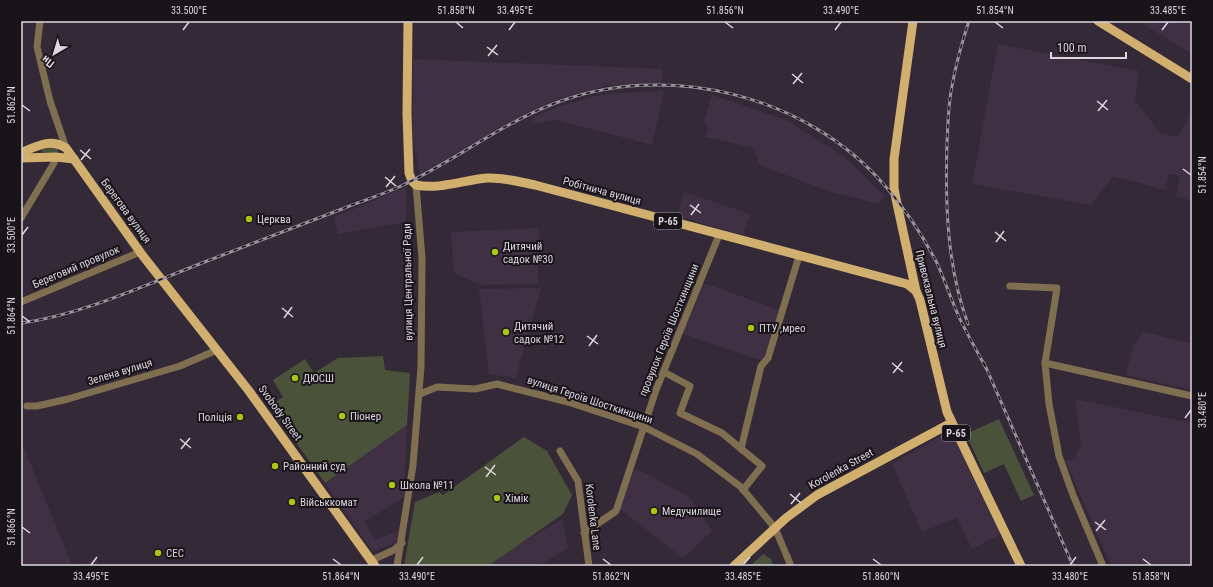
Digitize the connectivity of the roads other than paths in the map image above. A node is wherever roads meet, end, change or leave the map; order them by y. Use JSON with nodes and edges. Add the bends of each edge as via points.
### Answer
{"nodes":[{"id":1,"x":40,"y":21,"type":"edge"},
{"id":2,"x":408,"y":21,"type":"edge"},
{"id":3,"x":913,"y":21,"type":"edge"},
{"id":4,"x":1098,"y":21,"type":"edge"},
{"id":5,"x":1192,"y":79,"type":"edge"},
{"id":6,"x":43,"y":143,"type":"junction"},
{"id":7,"x":66,"y":148,"type":"junction"},
{"id":8,"x":21,"y":153,"type":"edge"},
{"id":9,"x":45,"y":157,"type":"junction"},
{"id":10,"x":56,"y":157,"type":"junction"},
{"id":11,"x":21,"y":158,"type":"edge"},
{"id":12,"x":74,"y":159,"type":"junction"},
{"id":13,"x":416,"y":185,"type":"junction"},
{"id":14,"x":21,"y":218,"type":"edge"},
{"id":15,"x":719,"y":235,"type":"junction"},
{"id":16,"x":140,"y":252,"type":"junction"},
{"id":17,"x":799,"y":256,"type":"junction"},
{"id":18,"x":160,"y":277,"type":"joint"},
{"id":19,"x":1010,"y":286,"type":"dead end"},
{"id":20,"x":916,"y":291,"type":"junction"},
{"id":21,"x":21,"y":302,"type":"edge"},
{"id":22,"x":217,"y":350,"type":"junction"},
{"id":23,"x":1045,"y":363,"type":"junction"},
{"id":24,"x":664,"y":372,"type":"junction"},
{"id":25,"x":420,"y":394,"type":"junction"},
{"id":26,"x":1192,"y":396,"type":"edge"},
{"id":27,"x":27,"y":406,"type":"dead end"},
{"id":28,"x":951,"y":423,"type":"junction"},
{"id":29,"x":644,"y":427,"type":"junction"},
{"id":30,"x":741,"y":447,"type":"junction"},
{"id":31,"x":560,"y":451,"type":"dead end"},
{"id":32,"x":743,"y":490,"type":"junction"},
{"id":33,"x":775,"y":528,"type":"junction"},
{"id":34,"x":584,"y":533,"type":"junction"},
{"id":35,"x":402,"y":543,"type":"junction"},
{"id":36,"x":373,"y":563,"type":"edge"},
{"id":37,"x":397,"y":566,"type":"edge"},
{"id":38,"x":588,"y":566,"type":"edge"},
{"id":39,"x":734,"y":566,"type":"edge"},
{"id":40,"x":791,"y":566,"type":"edge"},
{"id":41,"x":1021,"y":566,"type":"edge"},
{"id":42,"x":1103,"y":566,"type":"edge"}],
"edges":[{"from":1,"to":7,"type":"street","name":"Берегова вулиця","via":[[37,47],[50,101]]},
{"from":2,"to":13,"type":"main road","name":"вулиця Центральної Ради","via":[[409,173]]},
{"from":3,"to":20,"type":"main road","name":"Привокзальна вулиця","via":[[894,159],[894,188]]},
{"from":4,"to":5,"type":"main road"},
{"from":6,"to":7,"type":"main road","via":[[52,142]]},
{"from":6,"to":8,"type":"main road"},
{"from":6,"to":9,"type":"main road","via":[[40,153]]},
{"from":7,"to":10,"type":"main road"},
{"from":7,"to":12,"type":"main road","name":"Берегова вулиця"},
{"from":9,"to":10,"type":"main road"},
{"from":9,"to":11,"type":"main road"},
{"from":10,"to":12,"type":"main road"},
{"from":10,"to":14,"type":"street"},
{"from":12,"to":16,"type":"main road","name":"Берегова вулиця"},
{"from":13,"to":15,"type":"main road","name":"Робітнича вулиця","number":"Р-65","via":[[424,187],[503,178]]},
{"from":13,"to":25,"type":"street","name":"вулиця Центральної Ради","via":[[422,284]]},
{"from":15,"to":17,"type":"main road","name":"Робітнича вулиця","number":"Р-65"},
{"from":15,"to":24,"type":"street","name":"провулок Героїв Шосткинщини"},
{"from":16,"to":18,"type":"main road","name":"Берегова вулиця"},
{"from":16,"to":21,"type":"street","name":"Береговий провулок"},
{"from":17,"to":20,"type":"main road","name":"Робітнича вулиця","number":"Р-65","via":[[907,284]]},
{"from":17,"to":30,"type":"street","via":[[768,358],[762,366]]},
{"from":18,"to":22,"type":"main road","name":"Svobody Street"},
{"from":19,"to":23,"type":"street","via":[[1057,288]]},
{"from":20,"to":28,"type":"main road","name":"Привокзальна вулиця","number":"Р-65"},
{"from":22,"to":27,"type":"street","name":"Зелена вулиця","via":[[180,366],[68,399]]},
{"from":22,"to":36,"type":"main road","name":"Svobody Street"},
{"from":23,"to":26,"type":"street"},
{"from":23,"to":42,"type":"street","via":[[1049,404],[1059,456]]},
{"from":24,"to":29,"type":"street","name":"провулок Героїв Шосткинщини"},
{"from":24,"to":30,"type":"street","via":[[690,386],[680,413],[722,434]]},
{"from":25,"to":29,"type":"street","name":"вулиця Героїв Шосткинщини","via":[[437,387],[475,389],[498,384],[568,402]]},
{"from":25,"to":35,"type":"street","name":"вулиця Центральної Ради"},
{"from":28,"to":33,"type":"main road","name":"Korolenka Street","via":[[817,495]]},
{"from":28,"to":41,"type":"main road","name":"Привокзальна вулиця","number":"Р-65"},
{"from":29,"to":32,"type":"street","name":"вулиця Героїв Шосткинщини","via":[[697,454]]},
{"from":29,"to":34,"type":"street","name":"провулок Героїв Шосткинщини","via":[[616,511]]},
{"from":30,"to":32,"type":"street","via":[[762,466]]},
{"from":31,"to":34,"type":"street","name":"Korolenka Lane","via":[[578,481]]},
{"from":32,"to":33,"type":"street","name":"вулиця Героїв Шосткинщини"},
{"from":33,"to":39,"type":"main road","name":"Korolenka Street"},
{"from":33,"to":40,"type":"street","name":"вулиця Героїв Шосткинщини"},
{"from":34,"to":38,"type":"street","name":"Korolenka Lane"},
{"from":35,"to":36,"type":"street"},
{"from":35,"to":37,"type":"street","name":"вулиця Центральної Ради"}]}
